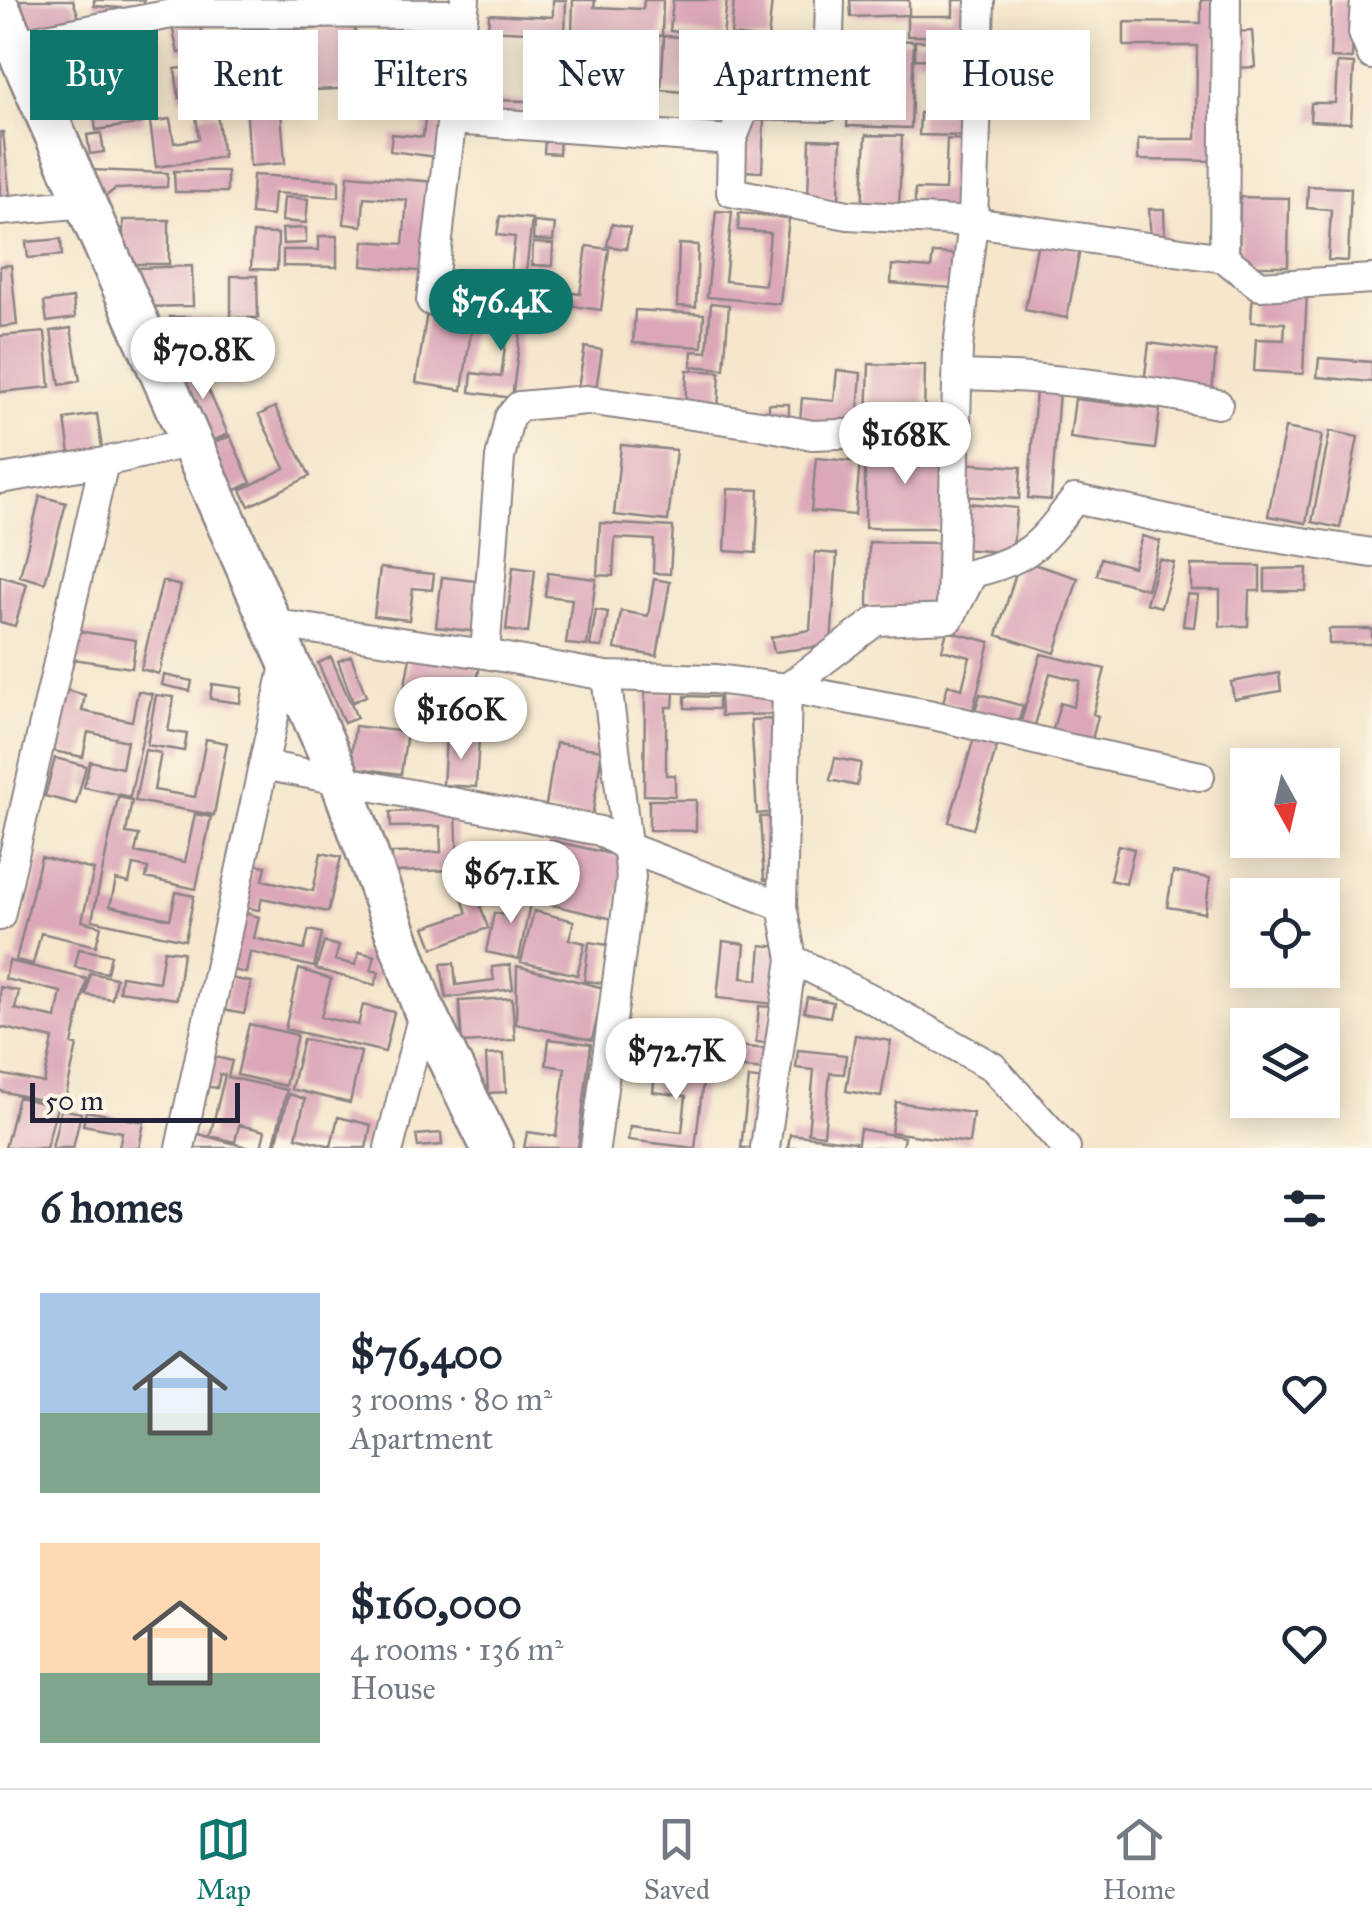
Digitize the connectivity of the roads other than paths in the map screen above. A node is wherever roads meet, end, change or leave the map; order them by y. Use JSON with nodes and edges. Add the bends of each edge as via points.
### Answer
{"nodes":[{"id":1,"x":830,"y":0,"type":"edge"},
{"id":2,"x":980,"y":0,"type":"edge"},
{"id":3,"x":1226,"y":0,"type":"edge"},
{"id":4,"x":1366,"y":0,"type":"edge"},
{"id":5,"x":464,"y":7,"type":"edge"},
{"id":6,"x":7,"y":27,"type":"edge"},
{"id":7,"x":1372,"y":54,"type":"edge"},
{"id":8,"x":452,"y":120,"type":"joint"},
{"id":9,"x":732,"y":140,"type":"junction"},
{"id":10,"x":86,"y":203,"type":"junction"},
{"id":11,"x":0,"y":211,"type":"edge"},
{"id":12,"x":973,"y":222,"type":"junction"},
{"id":13,"x":1224,"y":258,"type":"junction"},
{"id":14,"x":1372,"y":279,"type":"edge"},
{"id":15,"x":432,"y":301,"type":"dead end"},
{"id":16,"x":958,"y":375,"type":"junction"},
{"id":17,"x":1218,"y":404,"type":"dead end"},
{"id":18,"x":955,"y":430,"type":"junction"},
{"id":19,"x":192,"y":442,"type":"junction"},
{"id":20,"x":104,"y":462,"type":"junction"},
{"id":21,"x":0,"y":479,"type":"edge"},
{"id":22,"x":1372,"y":553,"type":"edge"},
{"id":23,"x":950,"y":618,"type":"junction"},
{"id":24,"x":278,"y":640,"type":"junction"},
{"id":25,"x":484,"y":654,"type":"junction"},
{"id":26,"x":606,"y":676,"type":"junction"},
{"id":27,"x":787,"y":688,"type":"junction"},
{"id":28,"x":263,"y":765,"type":"junction"},
{"id":29,"x":1200,"y":776,"type":"dead end"},
{"id":30,"x":340,"y":780,"type":"junction"},
{"id":31,"x":627,"y":848,"type":"junction"},
{"id":32,"x":782,"y":906,"type":"junction"},
{"id":33,"x":0,"y":916,"type":"edge"},
{"id":34,"x":792,"y":959,"type":"junction"},
{"id":35,"x":424,"y":1010,"type":"junction"},
{"id":36,"x":180,"y":1148,"type":"edge"},
{"id":37,"x":389,"y":1148,"type":"edge"},
{"id":38,"x":492,"y":1148,"type":"edge"},
{"id":39,"x":596,"y":1148,"type":"edge"},
{"id":40,"x":766,"y":1148,"type":"edge"},
{"id":41,"x":1066,"y":1148,"type":"edge"}],
"edges":[{"from":1,"to":9,"type":"street","via":[[828,107],[746,105]]},
{"from":2,"to":12,"type":"street"},
{"from":3,"to":13,"type":"street"},
{"from":4,"to":7,"type":"street","via":[[1363,33]]},
{"from":5,"to":6,"type":"street","via":[[176,13]]},
{"from":6,"to":10,"type":"main road"},
{"from":8,"to":9,"type":"street"},
{"from":8,"to":15,"type":"street"},
{"from":9,"to":12,"type":"street","via":[[731,192],[848,215]]},
{"from":10,"to":11,"type":"street"},
{"from":10,"to":19,"type":"main road"},
{"from":12,"to":13,"type":"street"},
{"from":12,"to":16,"type":"street"},
{"from":13,"to":14,"type":"street","via":[[1260,286]]},
{"from":16,"to":17,"type":"street","via":[[1056,380]]},
{"from":16,"to":18,"type":"street"},
{"from":18,"to":23,"type":"street"},
{"from":18,"to":25,"type":"street","via":[[812,435],[587,400],[520,406],[509,418],[500,458]]},
{"from":19,"to":20,"type":"street"},
{"from":19,"to":24,"type":"main road"},
{"from":20,"to":21,"type":"street"},
{"from":20,"to":33,"type":"street"},
{"from":22,"to":23,"type":"street","via":[[1074,499],[1038,547],[974,573]]},
{"from":23,"to":27,"type":"street","via":[[876,620]]},
{"from":24,"to":25,"type":"street"},
{"from":24,"to":28,"type":"street"},
{"from":24,"to":30,"type":"main road"},
{"from":25,"to":26,"type":"street"},
{"from":26,"to":27,"type":"street"},
{"from":26,"to":31,"type":"street"},
{"from":27,"to":29,"type":"street"},
{"from":27,"to":32,"type":"street"},
{"from":28,"to":30,"type":"street"},
{"from":28,"to":36,"type":"street"},
{"from":30,"to":31,"type":"street","via":[[600,831]]},
{"from":30,"to":35,"type":"main road"},
{"from":31,"to":32,"type":"street"},
{"from":31,"to":39,"type":"street","via":[[631,877]]},
{"from":32,"to":34,"type":"street"},
{"from":34,"to":40,"type":"street"},
{"from":34,"to":41,"type":"street","via":[[994,1067]]},
{"from":35,"to":37,"type":"street"},
{"from":35,"to":38,"type":"main road"}]}
